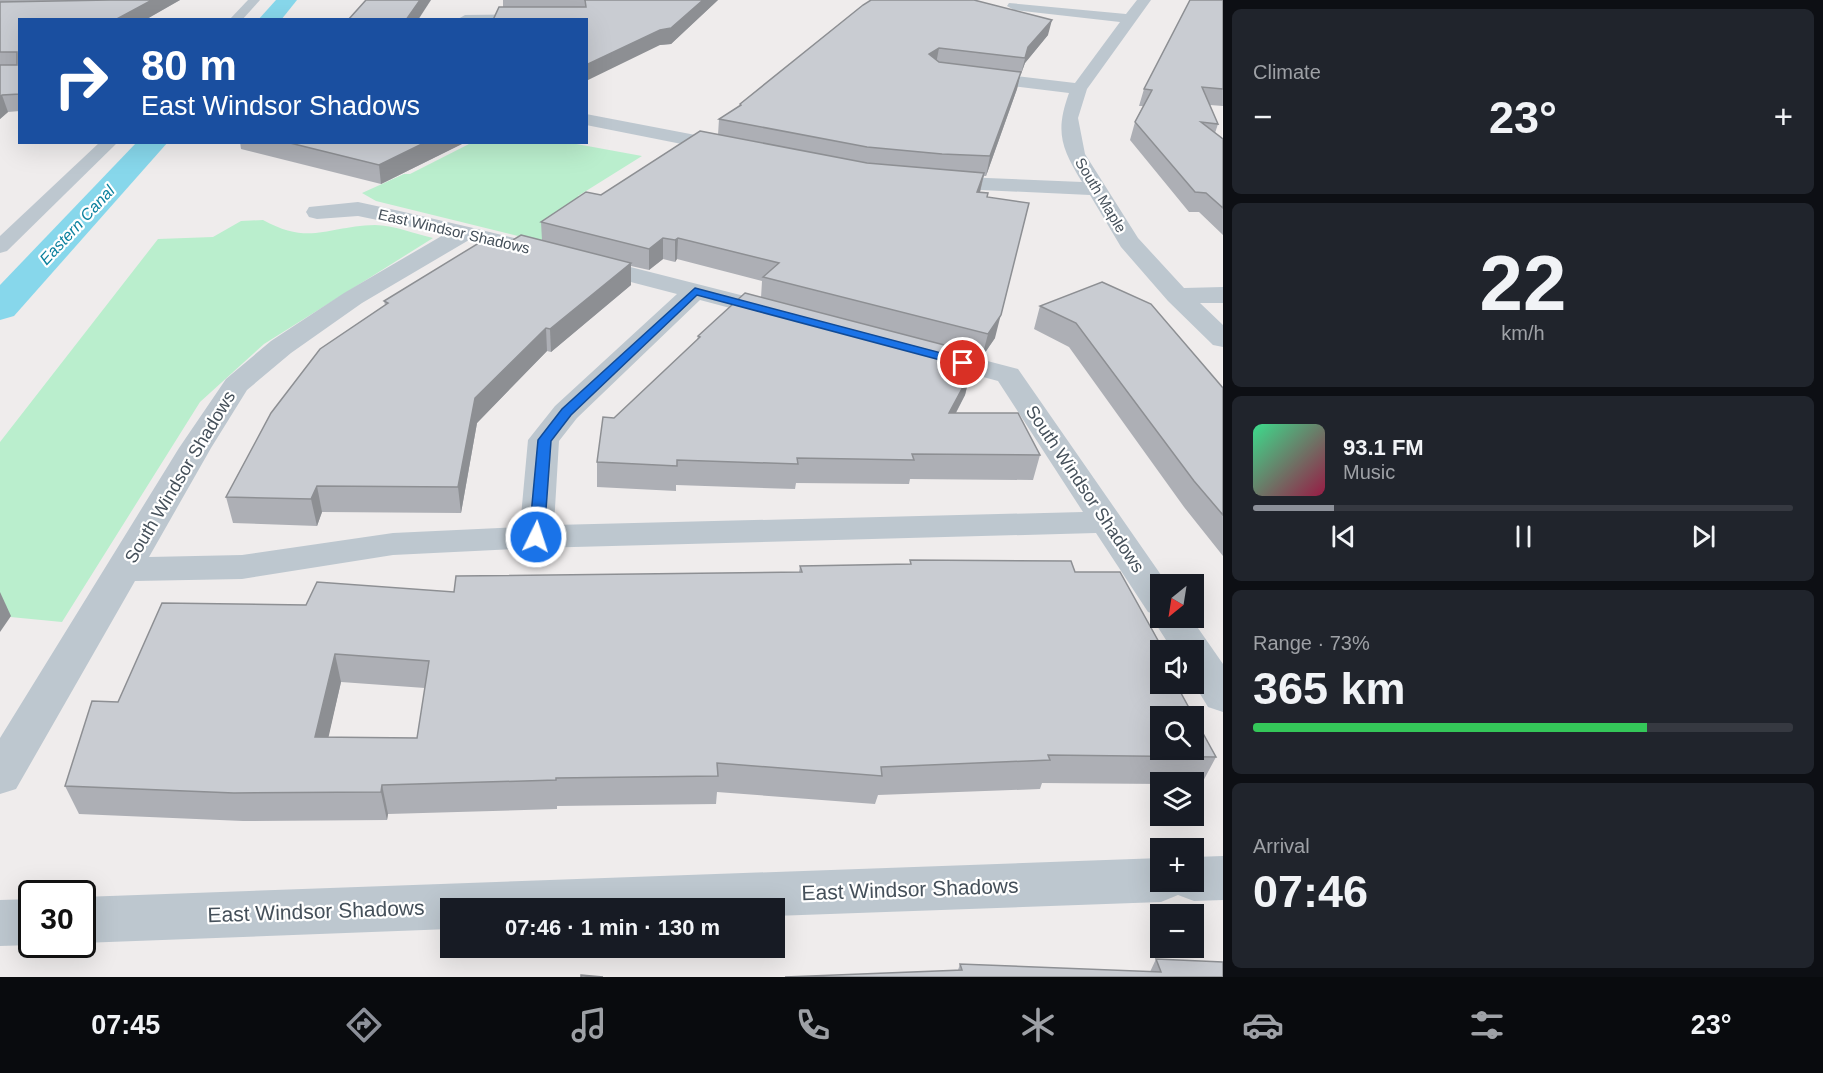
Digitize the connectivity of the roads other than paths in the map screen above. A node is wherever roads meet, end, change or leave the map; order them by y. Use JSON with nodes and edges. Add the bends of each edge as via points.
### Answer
{"nodes":[{"id":1,"x":254,"y":0,"type":"edge"},
{"id":2,"x":472,"y":0,"type":"edge"},
{"id":3,"x":1144,"y":0,"type":"edge"},
{"id":4,"x":1014,"y":6,"type":"dead end"},
{"id":5,"x":237,"y":18,"type":"edge"},
{"id":6,"x":465,"y":18,"type":"edge"},
{"id":7,"x":1130,"y":20,"type":"junction"},
{"id":8,"x":958,"y":74,"type":"edge"},
{"id":9,"x":1079,"y":89,"type":"junction"},
{"id":10,"x":588,"y":119,"type":"edge"},
{"id":11,"x":108,"y":144,"type":"edge"},
{"id":12,"x":748,"y":151,"type":"edge"},
{"id":13,"x":917,"y":180,"type":"edge"},
{"id":14,"x":1096,"y":189,"type":"junction"},
{"id":15,"x":317,"y":212,"type":"dead end"},
{"id":16,"x":466,"y":232,"type":"junction"},
{"id":17,"x":0,"y":248,"type":"edge"},
{"id":18,"x":695,"y":291,"type":"junction"},
{"id":19,"x":1223,"y":295,"type":"edge"},
{"id":20,"x":1177,"y":296,"type":"junction"},
{"id":21,"x":807,"y":321,"type":"edge"},
{"id":22,"x":1223,"y":339,"type":"edge"},
{"id":23,"x":908,"y":348,"type":"edge"},
{"id":24,"x":1107,"y":522,"type":"junction"},
{"id":25,"x":536,"y":537,"type":"junction"},
{"id":26,"x":125,"y":569,"type":"junction"},
{"id":27,"x":1150,"y":586,"type":"edge"},
{"id":28,"x":1204,"y":667,"type":"edge"},
{"id":29,"x":1223,"y":696,"type":"edge"},
{"id":30,"x":0,"y":776,"type":"edge"},
{"id":31,"x":1223,"y":878,"type":"edge"},
{"id":32,"x":1204,"y":879,"type":"edge"},
{"id":33,"x":1150,"y":880,"type":"edge"},
{"id":34,"x":96,"y":919,"type":"edge"},
{"id":35,"x":18,"y":922,"type":"edge"},
{"id":36,"x":0,"y":923,"type":"edge"}],
"edges":[{"from":1,"to":5,"type":"lane"},
{"from":2,"to":6,"type":"street"},
{"from":3,"to":7,"type":"street","name":"South Maple"},
{"from":4,"to":7,"type":"street"},
{"from":7,"to":9,"type":"street","name":"South Maple"},
{"from":8,"to":9,"type":"street"},
{"from":9,"to":14,"type":"street","name":"South Maple","via":[[1069,118],[1075,154]]},
{"from":10,"to":12,"type":"street"},
{"from":11,"to":17,"type":"lane"},
{"from":13,"to":14,"type":"street"},
{"from":14,"to":20,"type":"street","name":"South Maple","via":[[1129,242]]},
{"from":15,"to":16,"type":"street","name":"East Windsor Shadows","via":[[358,209]]},
{"from":16,"to":18,"type":"street","name":"East Windsor Shadows"},
{"from":16,"to":26,"type":"street","name":"South Windsor Shadows","via":[[354,298],[281,347],[236,385]]},
{"from":18,"to":21,"type":"street","name":"East Windsor Shadows"},
{"from":18,"to":25,"type":"street","via":[[566,412],[544,440]]},
{"from":19,"to":20,"type":"street"},
{"from":20,"to":22,"type":"street","name":"South Maple"},
{"from":23,"to":24,"type":"street","name":"South Windsor Shadows","via":[[1008,375]]},
{"from":24,"to":25,"type":"street"},
{"from":24,"to":27,"type":"street","name":"South Windsor Shadows"},
{"from":25,"to":26,"type":"street","via":[[393,544],[242,567]]},
{"from":26,"to":30,"type":"street","name":"South Windsor Shadows"},
{"from":28,"to":29,"type":"street"},
{"from":31,"to":32,"type":"street"},
{"from":33,"to":34,"type":"street","name":"East Windsor Shadows"},
{"from":35,"to":36,"type":"street"}]}
